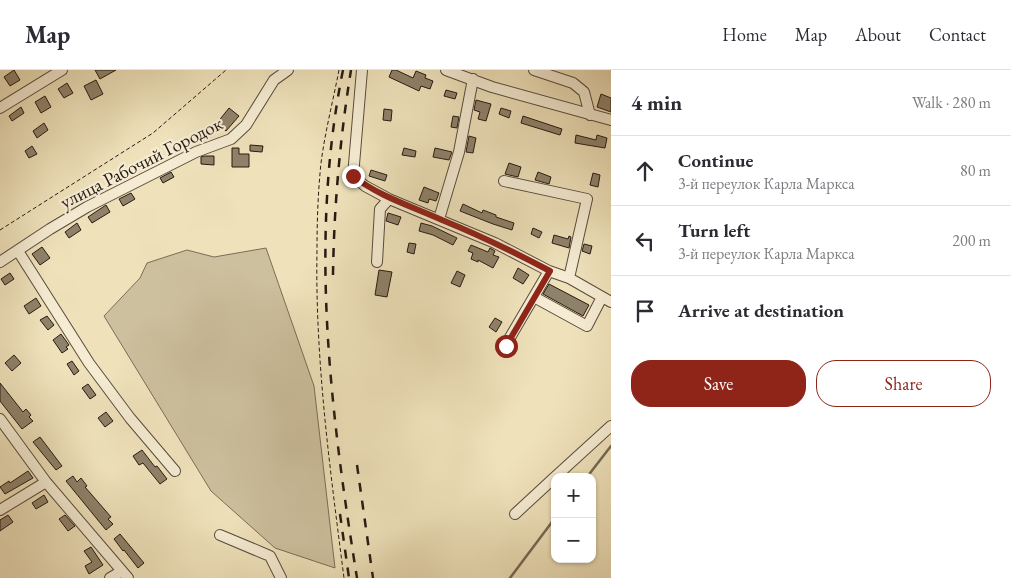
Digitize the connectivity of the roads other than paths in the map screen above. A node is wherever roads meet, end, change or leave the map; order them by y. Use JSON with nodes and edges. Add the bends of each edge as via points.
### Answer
{"nodes":[{"id":1,"x":62,"y":70,"type":"edge"},
{"id":2,"x":288,"y":70,"type":"edge"},
{"id":3,"x":362,"y":70,"type":"edge"},
{"id":4,"x":446,"y":70,"type":"edge"},
{"id":5,"x":534,"y":70,"type":"edge"},
{"id":6,"x":473,"y":79,"type":"junction"},
{"id":7,"x":0,"y":108,"type":"edge"},
{"id":8,"x":590,"y":115,"type":"junction"},
{"id":9,"x":611,"y":120,"type":"edge"},
{"id":10,"x":504,"y":181,"type":"dead end"},
{"id":11,"x":389,"y":199,"type":"junction"},
{"id":12,"x":439,"y":218,"type":"junction"},
{"id":13,"x":18,"y":251,"type":"junction"},
{"id":14,"x":0,"y":262,"type":"edge"},
{"id":15,"x":377,"y":262,"type":"dead end"},
{"id":16,"x":550,"y":271,"type":"junction"},
{"id":17,"x":570,"y":278,"type":"junction"},
{"id":18,"x":534,"y":297,"type":"junction"},
{"id":19,"x":606,"y":299,"type":"edge"},
{"id":20,"x":506,"y":346,"type":"dead end"},
{"id":21,"x":0,"y":419,"type":"edge"},
{"id":22,"x":611,"y":426,"type":"edge"},
{"id":23,"x":175,"y":472,"type":"dead end"},
{"id":24,"x":559,"y":473,"type":"edge"},
{"id":25,"x":551,"y":481,"type":"edge"},
{"id":26,"x":46,"y":482,"type":"junction"},
{"id":27,"x":0,"y":510,"type":"edge"},
{"id":28,"x":515,"y":514,"type":"dead end"},
{"id":29,"x":220,"y":535,"type":"dead end"},
{"id":30,"x":125,"y":574,"type":"edge"},
{"id":31,"x":110,"y":578,"type":"edge"},
{"id":32,"x":281,"y":578,"type":"edge"}],
"edges":[{"from":1,"to":7,"type":"street"},
{"from":2,"to":13,"type":"street","name":"улица Рабочий Городок","via":[[274,80],[246,125],[231,139],[196,152],[87,207]]},
{"from":3,"to":11,"type":"street","via":[[353,176]]},
{"from":4,"to":6,"type":"street"},
{"from":5,"to":8,"type":"street","via":[[573,83],[584,92]]},
{"from":6,"to":8,"type":"street"},
{"from":6,"to":12,"type":"street","via":[[459,152]]},
{"from":8,"to":9,"type":"street"},
{"from":10,"to":17,"type":"street","via":[[587,199]]},
{"from":11,"to":12,"type":"street"},
{"from":11,"to":15,"type":"street","via":[[380,209]]},
{"from":12,"to":16,"type":"street"},
{"from":13,"to":14,"type":"street","name":"улица Рабочий Городок"},
{"from":13,"to":23,"type":"street","via":[[89,363]]},
{"from":16,"to":17,"type":"street"},
{"from":16,"to":18,"type":"street"},
{"from":17,"to":19,"type":"street"},
{"from":18,"to":19,"type":"street","via":[[587,326]]},
{"from":18,"to":20,"type":"street"},
{"from":21,"to":26,"type":"street"},
{"from":22,"to":24,"type":"street"},
{"from":25,"to":28,"type":"street"},
{"from":26,"to":27,"type":"street"},
{"from":26,"to":30,"type":"street"},
{"from":29,"to":32,"type":"street","via":[[270,556]]},
{"from":30,"to":31,"type":"street"}]}
